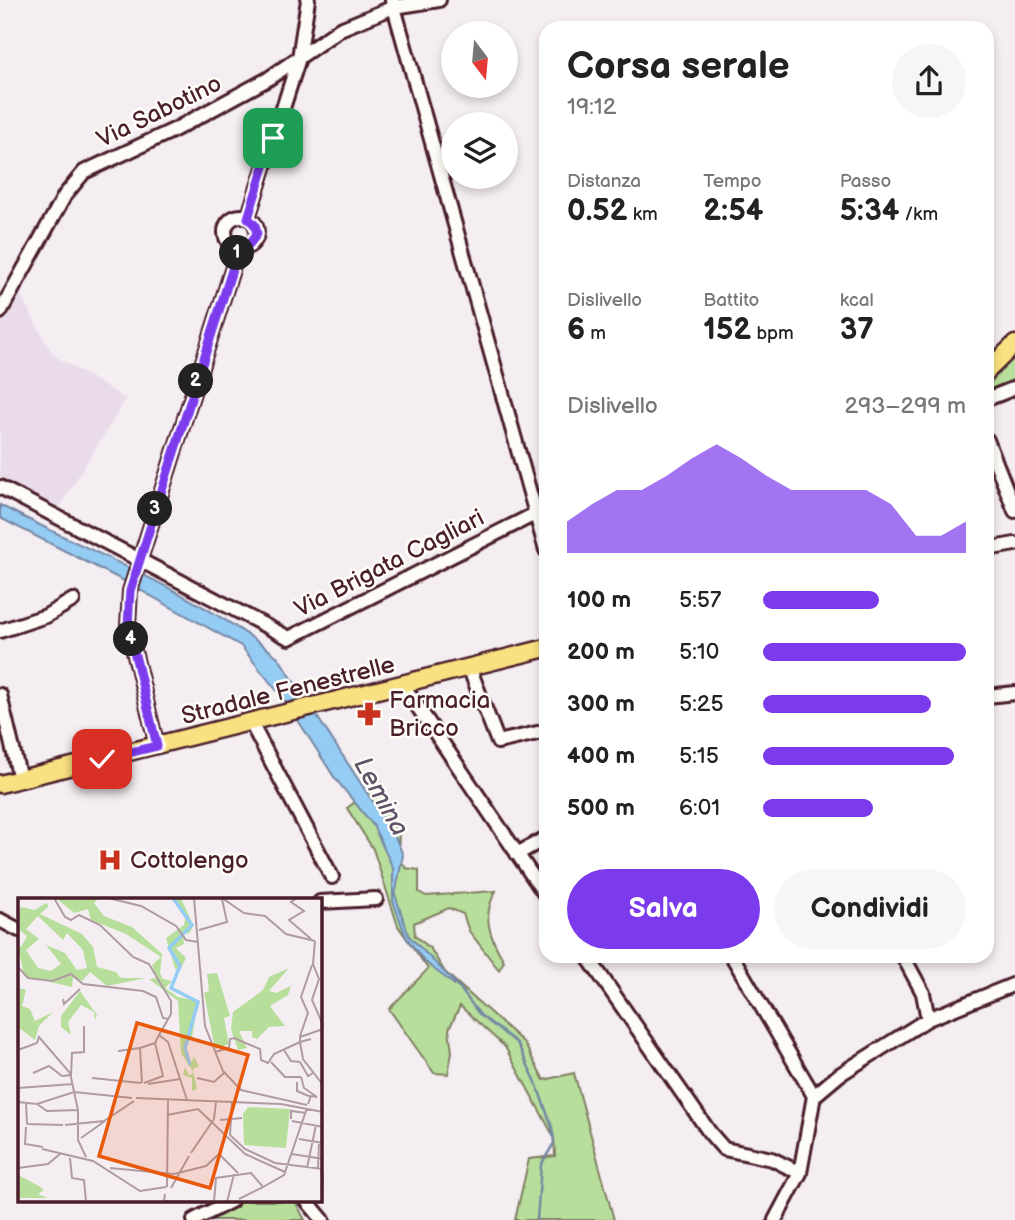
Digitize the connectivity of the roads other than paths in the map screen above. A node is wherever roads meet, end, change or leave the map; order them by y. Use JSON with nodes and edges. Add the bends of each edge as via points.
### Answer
{"nodes":[{"id":1,"x":308,"y":0,"type":"edge"},
{"id":2,"x":439,"y":0,"type":"edge"},
{"id":3,"x":393,"y":3,"type":"edge"},
{"id":4,"x":299,"y":58,"type":"junction"},
{"id":5,"x":248,"y":218,"type":"junction"},
{"id":6,"x":239,"y":248,"type":"junction"},
{"id":7,"x":0,"y":312,"type":"edge"},
{"id":8,"x":1015,"y":344,"type":"edge"},
{"id":9,"x":994,"y":365,"type":"edge"},
{"id":10,"x":1015,"y":388,"type":"edge"},
{"id":11,"x":994,"y":396,"type":"edge"},
{"id":12,"x":994,"y":458,"type":"edge"},
{"id":13,"x":0,"y":487,"type":"edge"},
{"id":14,"x":1015,"y":511,"type":"edge"},
{"id":15,"x":537,"y":513,"type":"junction"},
{"id":16,"x":539,"y":521,"type":"edge"},
{"id":17,"x":1015,"y":544,"type":"edge"},
{"id":18,"x":994,"y":548,"type":"edge"},
{"id":19,"x":137,"y":564,"type":"junction"},
{"id":20,"x":73,"y":600,"type":"dead end"},
{"id":21,"x":0,"y":631,"type":"edge"},
{"id":22,"x":539,"y":650,"type":"edge"},
{"id":23,"x":469,"y":667,"type":"junction"},
{"id":24,"x":403,"y":685,"type":"junction"},
{"id":25,"x":1015,"y":693,"type":"edge"},
{"id":26,"x":0,"y":695,"type":"edge"},
{"id":27,"x":994,"y":695,"type":"edge"},
{"id":28,"x":251,"y":723,"type":"junction"},
{"id":29,"x":539,"y":733,"type":"edge"},
{"id":30,"x":157,"y":746,"type":"junction"},
{"id":31,"x":20,"y":779,"type":"junction"},
{"id":32,"x":0,"y":784,"type":"edge"},
{"id":33,"x":539,"y":842,"type":"edge"},
{"id":34,"x":517,"y":854,"type":"junction"},
{"id":35,"x":332,"y":877,"type":"dead end"},
{"id":36,"x":539,"y":886,"type":"edge"},
{"id":37,"x":376,"y":899,"type":"dead end"},
{"id":38,"x":322,"y":902,"type":"edge"},
{"id":39,"x":0,"y":920,"type":"edge"},
{"id":40,"x":18,"y":929,"type":"edge"},
{"id":41,"x":592,"y":963,"type":"edge"},
{"id":42,"x":736,"y":963,"type":"edge"},
{"id":43,"x":907,"y":963,"type":"edge"},
{"id":44,"x":1015,"y":984,"type":"edge"},
{"id":45,"x":928,"y":1020,"type":"junction"},
{"id":46,"x":814,"y":1096,"type":"junction"},
{"id":47,"x":800,"y":1173,"type":"junction"},
{"id":48,"x":229,"y":1202,"type":"edge"},
{"id":49,"x":308,"y":1202,"type":"edge"},
{"id":50,"x":194,"y":1220,"type":"edge"},
{"id":51,"x":323,"y":1220,"type":"edge"},
{"id":52,"x":775,"y":1220,"type":"edge"}],
"edges":[{"from":1,"to":4,"type":"street"},
{"from":2,"to":3,"type":"street","name":"Via Sabotino"},
{"from":3,"to":4,"type":"street","name":"Via Sabotino","via":[[340,29]]},
{"from":3,"to":15,"type":"street"},
{"from":4,"to":5,"type":"street"},
{"from":4,"to":7,"type":"street","name":"Via Sabotino","via":[[174,130],[84,172],[65,195]]},
{"from":5,"to":6,"type":"street","via":[[257,234],[248,246]]},
{"from":5,"to":6,"type":"street","via":[[234,218],[227,225],[227,240]]},
{"from":6,"to":19,"type":"street"},
{"from":8,"to":9,"type":"main road"},
{"from":10,"to":11,"type":"street"},
{"from":12,"to":14,"type":"street"},
{"from":13,"to":19,"type":"street","name":"Via Brigata Cagliari"},
{"from":15,"to":16,"type":"street"},
{"from":15,"to":19,"type":"street","name":"Via Brigata Cagliari","via":[[289,638]]},
{"from":17,"to":18,"type":"street"},
{"from":19,"to":30,"type":"street","via":[[128,626]]},
{"from":20,"to":21,"type":"street","via":[[46,617]]},
{"from":22,"to":23,"type":"main road","name":"Stradale Fenestrelle"},
{"from":23,"to":24,"type":"main road","name":"Stradale Fenestrelle"},
{"from":23,"to":29,"type":"street","via":[[498,742]]},
{"from":24,"to":28,"type":"main road","name":"Stradale Fenestrelle"},
{"from":24,"to":34,"type":"street"},
{"from":25,"to":27,"type":"street"},
{"from":26,"to":31,"type":"street"},
{"from":28,"to":30,"type":"main road","name":"Stradale Fenestrelle"},
{"from":28,"to":35,"type":"street"},
{"from":30,"to":31,"type":"main road","name":"Stradale Fenestrelle"},
{"from":31,"to":32,"type":"main road","name":"Stradale Fenestrelle"},
{"from":33,"to":34,"type":"street"},
{"from":34,"to":36,"type":"street"},
{"from":37,"to":38,"type":"street"},
{"from":39,"to":40,"type":"street"},
{"from":41,"to":47,"type":"street","via":[[724,1149],[772,1159]]},
{"from":42,"to":46,"type":"street"},
{"from":43,"to":45,"type":"street","via":[[923,993]]},
{"from":44,"to":45,"type":"street"},
{"from":45,"to":46,"type":"street","via":[[839,1075]]},
{"from":46,"to":47,"type":"street"},
{"from":47,"to":52,"type":"street"},
{"from":48,"to":50,"type":"street"},
{"from":49,"to":51,"type":"street"}]}
